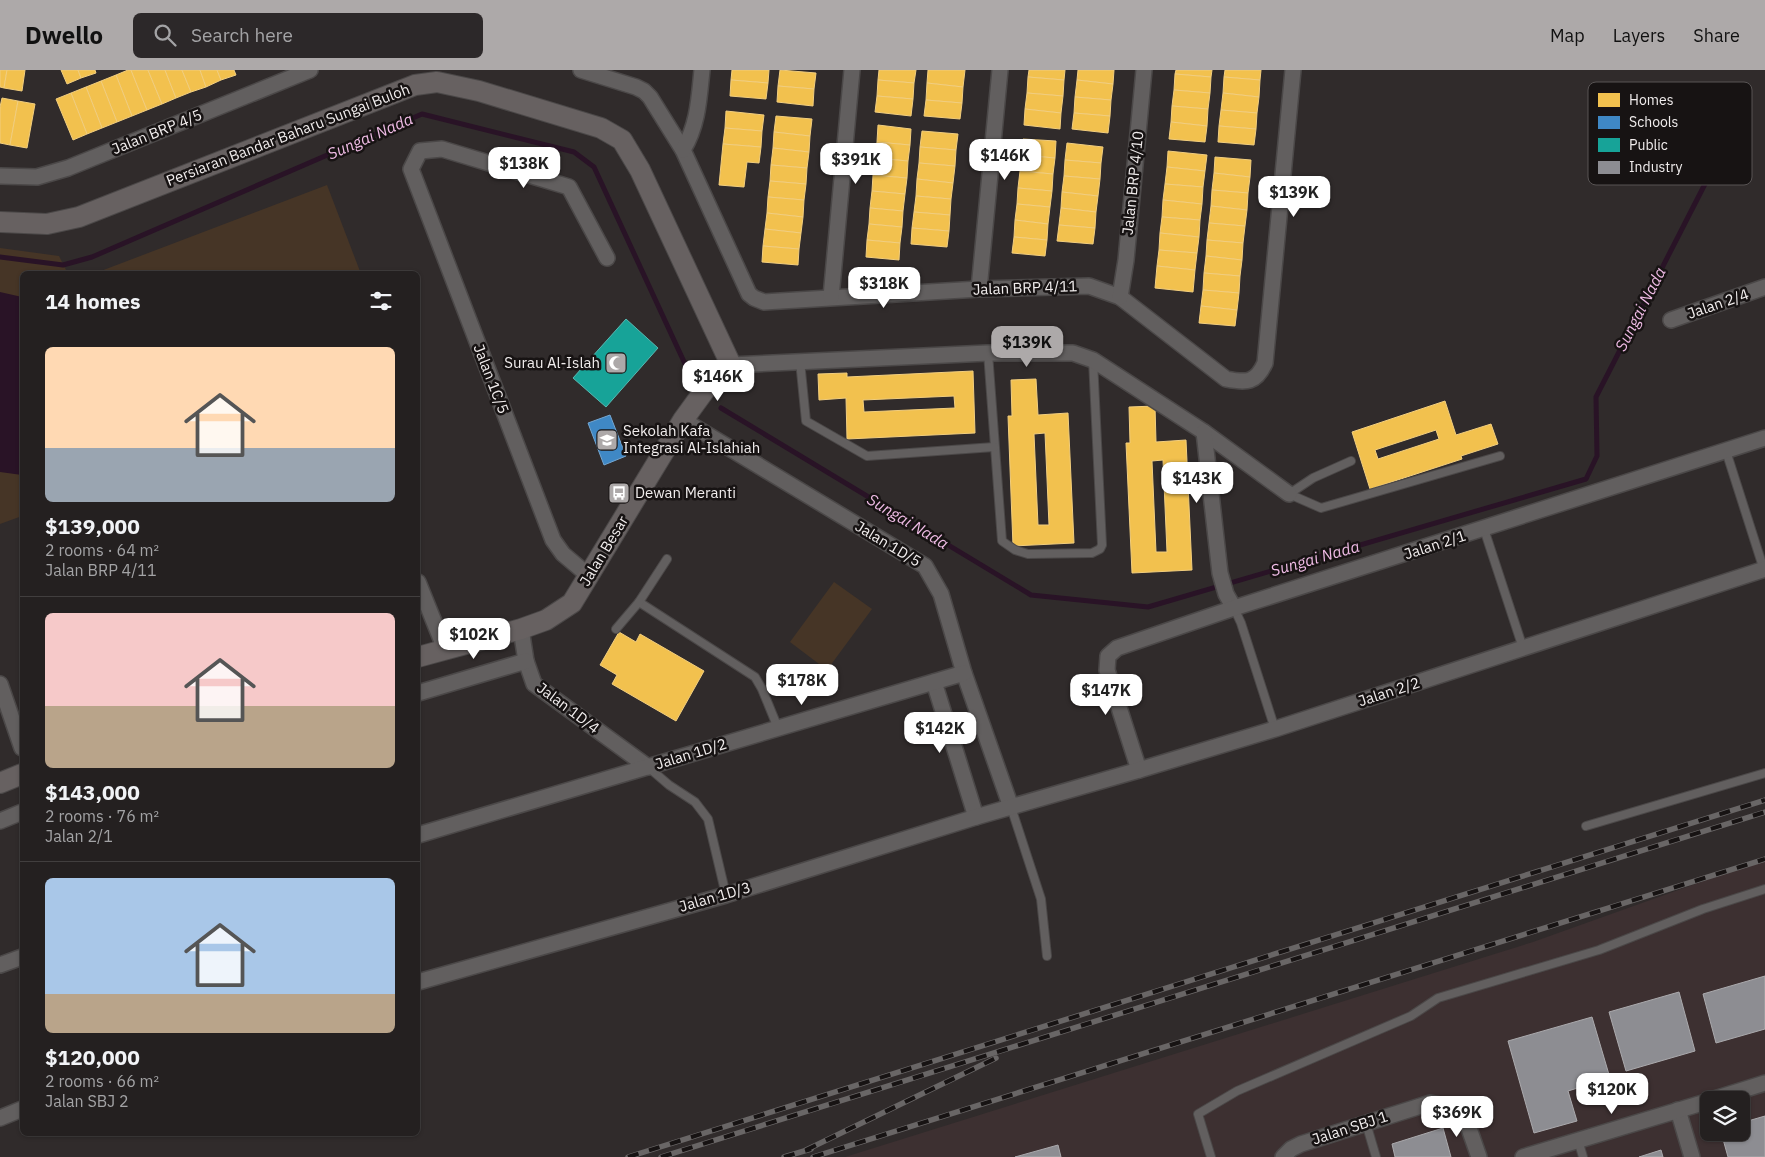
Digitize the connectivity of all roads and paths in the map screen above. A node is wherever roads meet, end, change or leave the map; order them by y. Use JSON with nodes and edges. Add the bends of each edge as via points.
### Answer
{"nodes":[{"id":1,"x":310,"y":70,"type":"edge"},
{"id":2,"x":581,"y":70,"type":"edge"},
{"id":3,"x":702,"y":70,"type":"edge"},
{"id":4,"x":852,"y":70,"type":"edge"},
{"id":5,"x":1000,"y":70,"type":"edge"},
{"id":6,"x":1144,"y":70,"type":"edge"},
{"id":7,"x":1293,"y":70,"type":"edge"},
{"id":8,"x":683,"y":150,"type":"junction"},
{"id":9,"x":0,"y":176,"type":"edge"},
{"id":10,"x":0,"y":222,"type":"edge"},
{"id":11,"x":607,"y":258,"type":"dead end"},
{"id":12,"x":1765,"y":287,"type":"edge"},
{"id":13,"x":980,"y":289,"type":"junction"},
{"id":14,"x":1120,"y":296,"type":"junction"},
{"id":15,"x":830,"y":297,"type":"junction"},
{"id":16,"x":1671,"y":320,"type":"dead end"},
{"id":17,"x":988,"y":353,"type":"junction"},
{"id":18,"x":1093,"y":360,"type":"junction"},
{"id":19,"x":800,"y":361,"type":"junction"},
{"id":20,"x":731,"y":365,"type":"junction"},
{"id":21,"x":683,"y":420,"type":"junction"},
{"id":22,"x":1204,"y":432,"type":"junction"},
{"id":23,"x":1765,"y":438,"type":"edge"},
{"id":24,"x":994,"y":447,"type":"junction"},
{"id":25,"x":1726,"y":451,"type":"junction"},
{"id":26,"x":1500,"y":456,"type":"dead end"},
{"id":27,"x":1351,"y":461,"type":"dead end"},
{"id":28,"x":1289,"y":494,"type":"junction"},
{"id":29,"x":1484,"y":529,"type":"junction"},
{"id":30,"x":667,"y":560,"type":"dead end"},
{"id":31,"x":1765,"y":570,"type":"edge"},
{"id":32,"x":589,"y":576,"type":"junction"},
{"id":33,"x":420,"y":587,"type":"edge"},
{"id":34,"x":639,"y":602,"type":"junction"},
{"id":35,"x":1234,"y":608,"type":"junction"},
{"id":36,"x":521,"y":629,"type":"junction"},
{"id":37,"x":616,"y":629,"type":"dead end"},
{"id":38,"x":1522,"y":648,"type":"junction"},
{"id":39,"x":445,"y":649,"type":"junction"},
{"id":40,"x":420,"y":656,"type":"edge"},
{"id":41,"x":526,"y":661,"type":"junction"},
{"id":42,"x":964,"y":673,"type":"junction"},
{"id":43,"x":934,"y":682,"type":"junction"},
{"id":44,"x":0,"y":684,"type":"edge"},
{"id":45,"x":420,"y":692,"type":"edge"},
{"id":46,"x":778,"y":728,"type":"junction"},
{"id":47,"x":1275,"y":729,"type":"junction"},
{"id":48,"x":20,"y":742,"type":"edge"},
{"id":49,"x":648,"y":767,"type":"junction"},
{"id":50,"x":1139,"y":770,"type":"junction"},
{"id":51,"x":1765,"y":773,"type":"edge"},
{"id":52,"x":20,"y":775,"type":"edge"},
{"id":53,"x":0,"y":783,"type":"edge"},
{"id":54,"x":1011,"y":807,"type":"junction"},
{"id":55,"x":20,"y":813,"type":"edge"},
{"id":56,"x":976,"y":817,"type":"junction"},
{"id":57,"x":0,"y":821,"type":"edge"},
{"id":58,"x":1586,"y":826,"type":"dead end"},
{"id":59,"x":420,"y":834,"type":"edge"},
{"id":60,"x":1765,"y":889,"type":"edge"},
{"id":61,"x":726,"y":895,"type":"junction"},
{"id":62,"x":1047,"y":956,"type":"dead end"},
{"id":63,"x":20,"y":958,"type":"edge"},
{"id":64,"x":0,"y":965,"type":"edge"},
{"id":65,"x":420,"y":981,"type":"edge"},
{"id":66,"x":1765,"y":1083,"type":"edge"},
{"id":67,"x":1739,"y":1091,"type":"edge"},
{"id":68,"x":1700,"y":1103,"type":"edge"},
{"id":69,"x":20,"y":1110,"type":"edge"},
{"id":70,"x":1678,"y":1110,"type":"junction"},
{"id":71,"x":0,"y":1118,"type":"edge"},
{"id":72,"x":1366,"y":1123,"type":"junction"},
{"id":73,"x":1578,"y":1140,"type":"junction"},
{"id":74,"x":1211,"y":1157,"type":"edge"},
{"id":75,"x":1282,"y":1157,"type":"edge"},
{"id":76,"x":1376,"y":1157,"type":"edge"},
{"id":77,"x":1479,"y":1157,"type":"edge"},
{"id":78,"x":1523,"y":1157,"type":"edge"},
{"id":79,"x":1583,"y":1157,"type":"edge"},
{"id":80,"x":1692,"y":1157,"type":"edge"}],
"edges":[{"from":1,"to":9,"type":"street","name":"Jalan BRP 4/5","via":[[68,168],[37,177]]},
{"from":2,"to":8,"type":"street","name":"Jalan BRP 4/11","via":[[644,91]]},
{"from":3,"to":8,"type":"street","via":[[692,135]]},
{"from":4,"to":15,"type":"street"},
{"from":5,"to":13,"type":"street"},
{"from":6,"to":14,"type":"street","name":"Jalan BRP 4/10"},
{"from":7,"to":14,"type":"street","name":"Jalan BRP 4/11","via":[[1265,363],[1260,373],[1252,381],[1226,379]]},
{"from":8,"to":15,"type":"street","name":"Jalan BRP 4/11","via":[[749,294],[764,302]]},
{"from":10,"to":20,"type":"street","name":"Persiaran Bandar Baharu Sungai Buloh","via":[[47,224],[80,217],[414,85],[437,82],[479,91],[601,128],[622,140],[640,170]]},
{"from":11,"to":32,"type":"street","name":"Jalan 1C/5","via":[[570,187],[442,148],[420,151],[411,170],[553,540],[563,554]]},
{"from":12,"to":16,"type":"street","name":"Jalan 2/4"},
{"from":13,"to":14,"type":"street","name":"Jalan BRP 4/11","via":[[1089,286]]},
{"from":13,"to":15,"type":"street","name":"Jalan BRP 4/11"},
{"from":17,"to":18,"type":"street","via":[[1073,353]]},
{"from":17,"to":19,"type":"street"},
{"from":17,"to":24,"type":"lane"},
{"from":18,"to":22,"type":"street"},
{"from":18,"to":24,"type":"lane","via":[[1100,549],[1092,553],[1028,554],[1002,541]]},
{"from":19,"to":20,"type":"street"},
{"from":19,"to":24,"type":"lane","via":[[806,421],[867,456]]},
{"from":20,"to":21,"type":"street","name":"Jalan Besar","via":[[707,387]]},
{"from":21,"to":32,"type":"street","name":"Jalan Besar"},
{"from":21,"to":42,"type":"street","name":"Jalan 1D/5","via":[[925,566],[941,594]]},
{"from":22,"to":28,"type":"street"},
{"from":22,"to":35,"type":"street","via":[[1220,573]]},
{"from":23,"to":25,"type":"street","name":"Jalan 2/1"},
{"from":25,"to":29,"type":"street","name":"Jalan 2/1"},
{"from":25,"to":31,"type":"lane"},
{"from":26,"to":28,"type":"lane","via":[[1321,508]]},
{"from":27,"to":28,"type":"lane","via":[[1313,478]]},
{"from":29,"to":35,"type":"street","name":"Jalan 2/1"},
{"from":29,"to":38,"type":"lane"},
{"from":30,"to":34,"type":"lane"},
{"from":31,"to":38,"type":"street","name":"Jalan 2/2"},
{"from":32,"to":36,"type":"street","name":"Jalan Besar","via":[[572,603],[546,620]]},
{"from":33,"to":39,"type":"street"},
{"from":34,"to":37,"type":"lane"},
{"from":34,"to":46,"type":"lane","via":[[755,677]]},
{"from":35,"to":47,"type":"lane"},
{"from":35,"to":50,"type":"street","name":"Jalan 2/1","via":[[1117,648],[1108,656],[1107,670]]},
{"from":36,"to":39,"type":"street","name":"Jalan Besar"},
{"from":36,"to":41,"type":"street","name":"Jalan 1D/4"},
{"from":38,"to":47,"type":"street","name":"Jalan 2/2"},
{"from":39,"to":40,"type":"street","name":"Jalan Besar"},
{"from":41,"to":45,"type":"street"},
{"from":41,"to":49,"type":"street","name":"Jalan 1D/4","via":[[534,684]]},
{"from":42,"to":43,"type":"street","name":"Jalan 1D/2"},
{"from":42,"to":54,"type":"street","name":"Jalan 1D/5"},
{"from":43,"to":46,"type":"street","name":"Jalan 1D/2"},
{"from":43,"to":56,"type":"street"},
{"from":44,"to":48,"type":"street"},
{"from":46,"to":49,"type":"street","name":"Jalan 1D/2"},
{"from":47,"to":50,"type":"street","name":"Jalan 2/2"},
{"from":49,"to":59,"type":"street","name":"Jalan 1D/2"},
{"from":49,"to":61,"type":"lane","via":[[696,802],[708,819]]},
{"from":50,"to":54,"type":"street","name":"Jalan 2/2"},
{"from":51,"to":58,"type":"lane"},
{"from":52,"to":53,"type":"street"},
{"from":54,"to":56,"type":"street","name":"Jalan 1D/3"},
{"from":54,"to":62,"type":"lane","via":[[1041,899]]},
{"from":55,"to":57,"type":"street"},
{"from":56,"to":61,"type":"street","name":"Jalan 1D/3"},
{"from":60,"to":74,"type":"lane","via":[[1703,909],[1599,950],[1438,998],[1411,1016],[1238,1091],[1198,1114]]},
{"from":61,"to":65,"type":"street","name":"Jalan 1D/3"},
{"from":63,"to":64,"type":"street"},
{"from":66,"to":67,"type":"street"},
{"from":68,"to":70,"type":"street"},
{"from":69,"to":71,"type":"street"},
{"from":70,"to":73,"type":"street"},
{"from":70,"to":80,"type":"street"},
{"from":72,"to":75,"type":"street","name":"Jalan SBJ 1","via":[[1301,1144]]},
{"from":72,"to":76,"type":"lane"},
{"from":72,"to":77,"type":"street","name":"Jalan SBJ 1","via":[[1430,1103],[1450,1107],[1466,1118]]},
{"from":73,"to":78,"type":"street"},
{"from":73,"to":79,"type":"lane"}]}
